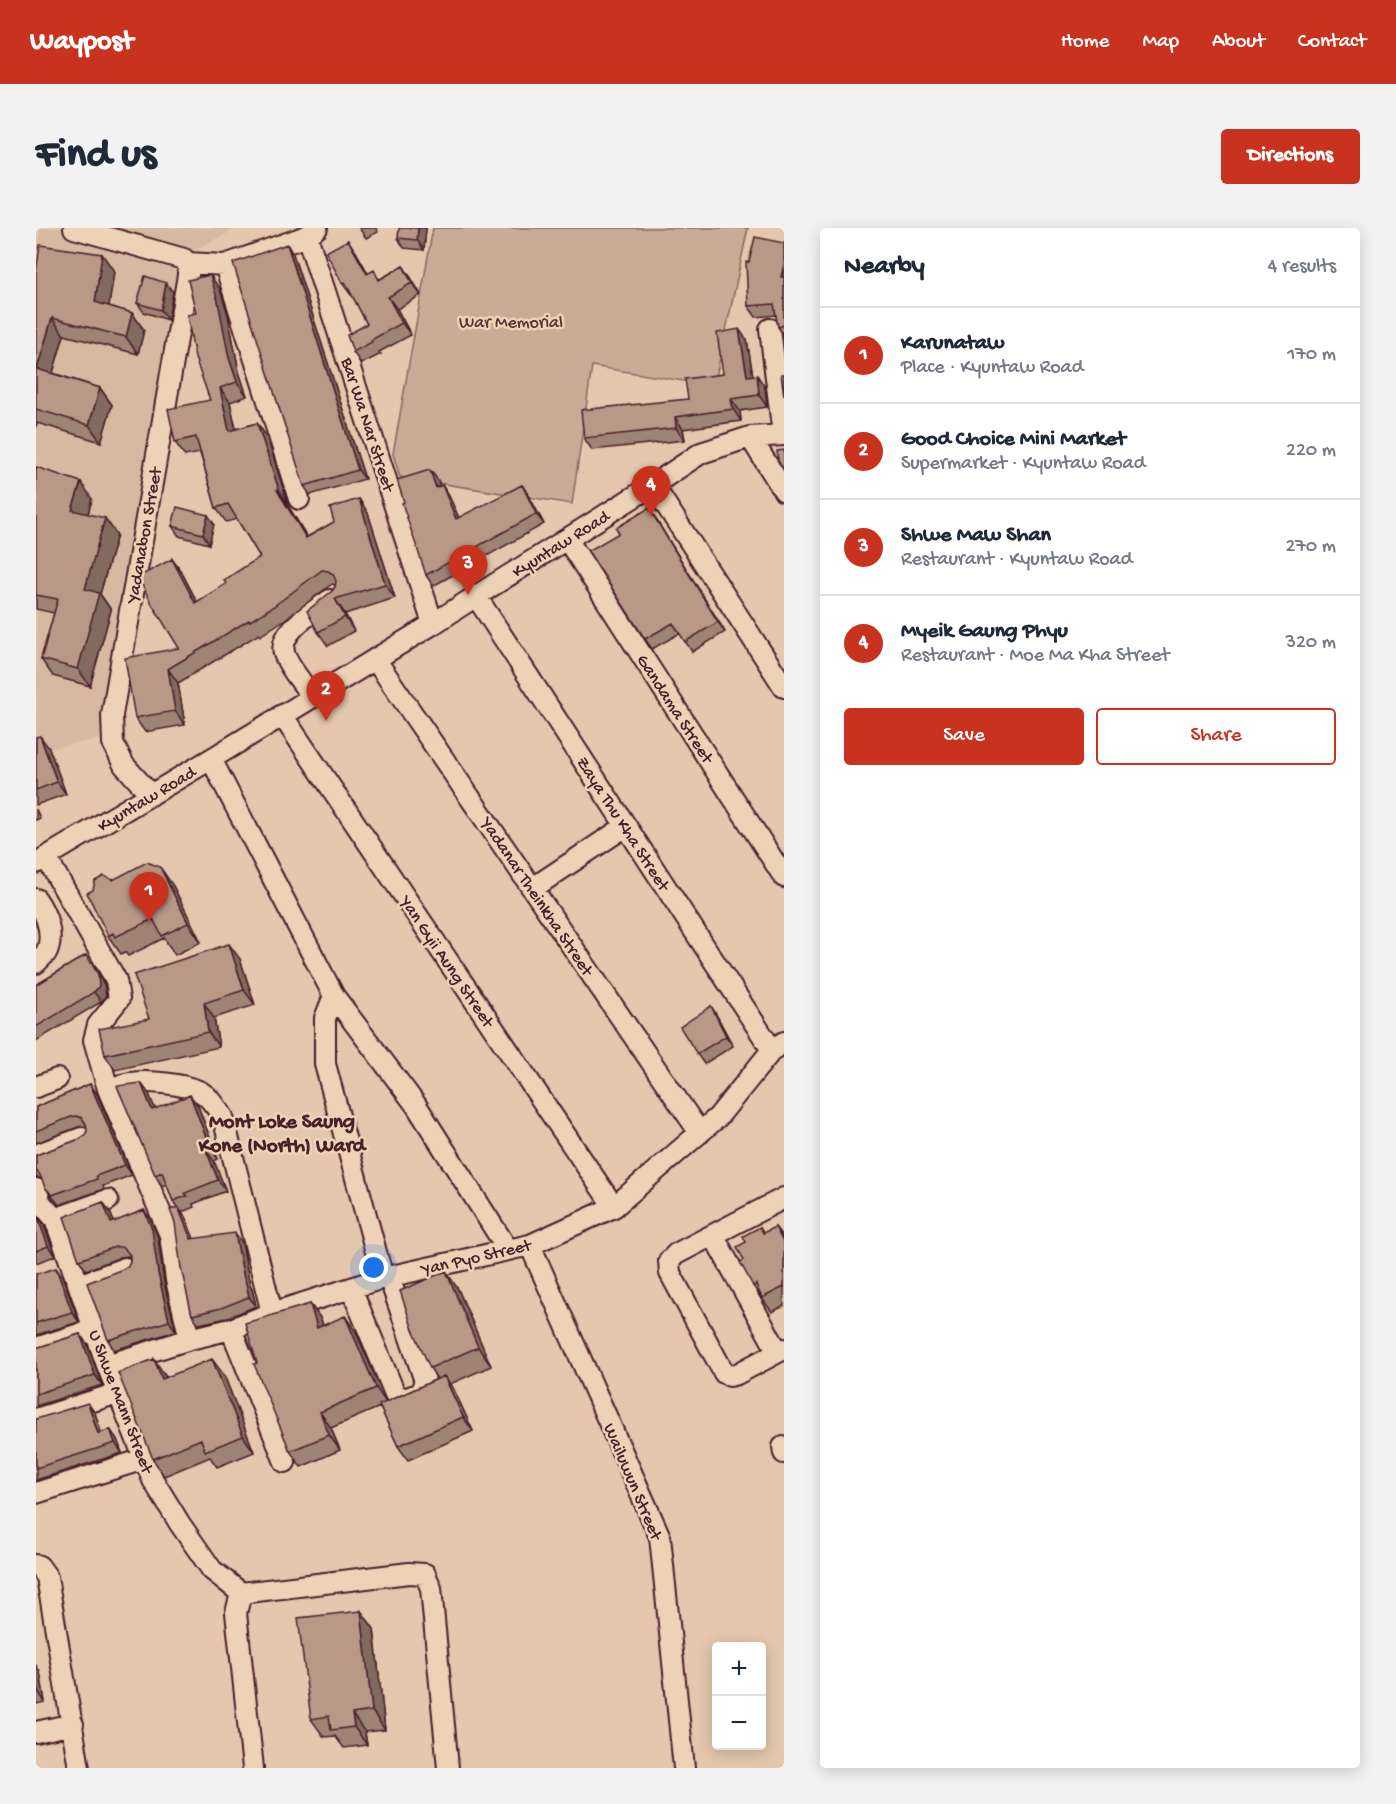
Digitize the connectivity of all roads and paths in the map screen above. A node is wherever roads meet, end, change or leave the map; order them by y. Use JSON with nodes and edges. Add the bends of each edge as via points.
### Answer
{"nodes":[{"id":1,"x":74,"y":228,"type":"edge"},
{"id":2,"x":312,"y":232,"type":"edge"},
{"id":3,"x":188,"y":263,"type":"junction"},
{"id":4,"x":225,"y":265,"type":"junction"},
{"id":5,"x":770,"y":329,"type":"dead end"},
{"id":6,"x":783,"y":435,"type":"edge"},
{"id":7,"x":750,"y":437,"type":"junction"},
{"id":8,"x":653,"y":485,"type":"junction"},
{"id":9,"x":784,"y":491,"type":"edge"},
{"id":10,"x":299,"y":499,"type":"dead end"},
{"id":11,"x":567,"y":539,"type":"junction"},
{"id":12,"x":334,"y":596,"type":"edge"},
{"id":13,"x":476,"y":596,"type":"junction"},
{"id":14,"x":434,"y":624,"type":"junction"},
{"id":15,"x":375,"y":659,"type":"junction"},
{"id":16,"x":784,"y":687,"type":"edge"},
{"id":17,"x":312,"y":697,"type":"junction"},
{"id":18,"x":282,"y":715,"type":"junction"},
{"id":19,"x":211,"y":759,"type":"junction"},
{"id":20,"x":151,"y":795,"type":"junction"},
{"id":21,"x":626,"y":826,"type":"junction"},
{"id":22,"x":41,"y":860,"type":"edge"},
{"id":23,"x":784,"y":876,"type":"edge"},
{"id":24,"x":533,"y":888,"type":"junction"},
{"id":25,"x":36,"y":899,"type":"edge"},
{"id":26,"x":36,"y":963,"type":"edge"},
{"id":27,"x":334,"y":996,"type":"junction"},
{"id":28,"x":778,"y":1046,"type":"edge"},
{"id":29,"x":57,"y":1079,"type":"dead end"},
{"id":30,"x":36,"y":1087,"type":"edge"},
{"id":31,"x":108,"y":1089,"type":"junction"},
{"id":32,"x":700,"y":1133,"type":"junction"},
{"id":33,"x":82,"y":1138,"type":"edge"},
{"id":34,"x":36,"y":1155,"type":"edge"},
{"id":35,"x":784,"y":1198,"type":"edge"},
{"id":36,"x":38,"y":1199,"type":"edge"},
{"id":37,"x":108,"y":1200,"type":"dead end"},
{"id":38,"x":614,"y":1207,"type":"junction"},
{"id":39,"x":55,"y":1219,"type":"junction"},
{"id":40,"x":714,"y":1235,"type":"junction"},
{"id":41,"x":530,"y":1245,"type":"junction"},
{"id":42,"x":508,"y":1250,"type":"junction"},
{"id":43,"x":126,"y":1268,"type":"edge"},
{"id":44,"x":386,"y":1278,"type":"junction"},
{"id":45,"x":79,"y":1285,"type":"junction"},
{"id":46,"x":351,"y":1288,"type":"junction"},
{"id":47,"x":272,"y":1314,"type":"junction"},
{"id":48,"x":95,"y":1329,"type":"junction"},
{"id":49,"x":231,"y":1329,"type":"junction"},
{"id":50,"x":190,"y":1339,"type":"junction"},
{"id":51,"x":36,"y":1348,"type":"edge"},
{"id":52,"x":781,"y":1350,"type":"edge"},
{"id":53,"x":107,"y":1365,"type":"junction"},
{"id":54,"x":118,"y":1393,"type":"junction"},
{"id":55,"x":36,"y":1419,"type":"edge"},
{"id":56,"x":783,"y":1447,"type":"edge"},
{"id":57,"x":784,"y":1453,"type":"edge"},
{"id":58,"x":144,"y":1460,"type":"junction"},
{"id":59,"x":285,"y":1462,"type":"dead end"},
{"id":60,"x":36,"y":1493,"type":"edge"},
{"id":61,"x":36,"y":1565,"type":"edge"},
{"id":62,"x":241,"y":1593,"type":"junction"},
{"id":63,"x":72,"y":1724,"type":"junction"},
{"id":64,"x":36,"y":1732,"type":"edge"},
{"id":65,"x":79,"y":1768,"type":"edge"},
{"id":66,"x":253,"y":1768,"type":"edge"},
{"id":67,"x":448,"y":1768,"type":"edge"},
{"id":68,"x":684,"y":1768,"type":"edge"}],
"edges":[{"from":1,"to":3,"type":"street"},
{"from":2,"to":4,"type":"street"},
{"from":2,"to":14,"type":"street","name":"Bar Wa Nar Street"},
{"from":3,"to":4,"type":"street"},
{"from":3,"to":20,"type":"street","name":"Yadanabon Street","via":[[112,715],[113,743],[124,765]]},
{"from":4,"to":10,"type":"street"},
{"from":5,"to":6,"type":"street"},
{"from":6,"to":7,"type":"street","name":"Kyuntaw Road"},
{"from":7,"to":8,"type":"street","name":"Kyuntaw Road","via":[[701,453]]},
{"from":7,"to":9,"type":"street"},
{"from":8,"to":11,"type":"street","name":"Kyuntaw Road"},
{"from":8,"to":16,"type":"street"},
{"from":11,"to":13,"type":"street","name":"Kyuntaw Road"},
{"from":11,"to":23,"type":"street","name":"Gandama Street"},
{"from":12,"to":17,"type":"street","via":[[287,633],[283,646],[285,657]]},
{"from":13,"to":14,"type":"street","name":"Kyuntaw Road"},
{"from":13,"to":21,"type":"street","name":"Zaya Thu Kha Street"},
{"from":14,"to":15,"type":"street","name":"Kyuntaw Road"},
{"from":15,"to":17,"type":"street","name":"Kyuntaw Road"},
{"from":15,"to":24,"type":"street","name":"Yadanar Theinkha Street"},
{"from":17,"to":18,"type":"street","name":"Kyuntaw Road"},
{"from":18,"to":19,"type":"street","name":"Kyuntaw Road"},
{"from":18,"to":38,"type":"street","name":"Yan Gyii Aung Street"},
{"from":19,"to":20,"type":"street","name":"Kyuntaw Road"},
{"from":19,"to":27,"type":"street"},
{"from":20,"to":22,"type":"street","name":"Kyuntaw Road"},
{"from":21,"to":24,"type":"street"},
{"from":21,"to":28,"type":"street","name":"Zaya Thu Kha Street"},
{"from":22,"to":31,"type":"street","via":[[116,980],[119,999],[98,1025],[94,1040]]},
{"from":24,"to":32,"type":"street","name":"Yadanar Theinkha Street"},
{"from":25,"to":26,"type":"street","via":[[51,935],[46,952]]},
{"from":27,"to":42,"type":"street","via":[[416,1105]]},
{"from":27,"to":44,"type":"street","via":[[325,1018],[325,1065]]},
{"from":28,"to":32,"type":"street","name":"Yan Pyo Street"},
{"from":29,"to":30,"type":"street"},
{"from":31,"to":47,"type":"street","via":[[143,1082],[183,1086],[200,1091],[211,1100],[223,1117]]},
{"from":31,"to":50,"type":"street","via":[[170,1234]]},
{"from":32,"to":38,"type":"street","name":"Yan Pyo Street"},
{"from":33,"to":34,"type":"street"},
{"from":35,"to":40,"type":"street"},
{"from":36,"to":39,"type":"street","name":"U Shwe Mann Street"},
{"from":37,"to":39,"type":"street"},
{"from":38,"to":41,"type":"street","name":"Yan Pyo Street"},
{"from":39,"to":45,"type":"street","name":"U Shwe Mann Street","via":[[62,1266]]},
{"from":40,"to":52,"type":"street"},
{"from":40,"to":52,"type":"street","via":[[669,1261],[670,1273],[724,1373],[737,1374]]},
{"from":41,"to":42,"type":"street","name":"Yan Pyo Street"},
{"from":41,"to":68,"type":"street","name":"Wailuwun Street","via":[[660,1537]]},
{"from":42,"to":44,"type":"street","name":"Yan Pyo Street"},
{"from":43,"to":45,"type":"street"},
{"from":44,"to":46,"type":"street","name":"Yan Pyo Street"},
{"from":44,"to":46,"type":"street","via":[[425,1381],[420,1393],[405,1399],[395,1394]]},
{"from":45,"to":48,"type":"street","name":"U Shwe Mann Street"},
{"from":46,"to":47,"type":"street","name":"Yan Pyo Street"},
{"from":47,"to":49,"type":"street","name":"Yan Pyo Street"},
{"from":48,"to":51,"type":"street"},
{"from":48,"to":53,"type":"street","name":"U Shwe Mann Street"},
{"from":49,"to":50,"type":"street","name":"Yan Pyo Street"},
{"from":49,"to":59,"type":"street"},
{"from":50,"to":53,"type":"street","name":"Yan Pyo Street"},
{"from":53,"to":54,"type":"street","name":"U Shwe Mann Street"},
{"from":54,"to":55,"type":"street"},
{"from":54,"to":58,"type":"street","name":"U Shwe Mann Street"},
{"from":56,"to":57,"type":"street"},
{"from":58,"to":60,"type":"street"},
{"from":58,"to":62,"type":"street","name":"U Shwe Mann Street","via":[[180,1524],[212,1569]]},
{"from":61,"to":63,"type":"street","via":[[47,1577]]},
{"from":62,"to":66,"type":"street","via":[[236,1613]]},
{"from":62,"to":67,"type":"street","via":[[425,1574],[431,1588]]},
{"from":63,"to":64,"type":"street"},
{"from":63,"to":65,"type":"street"}]}
